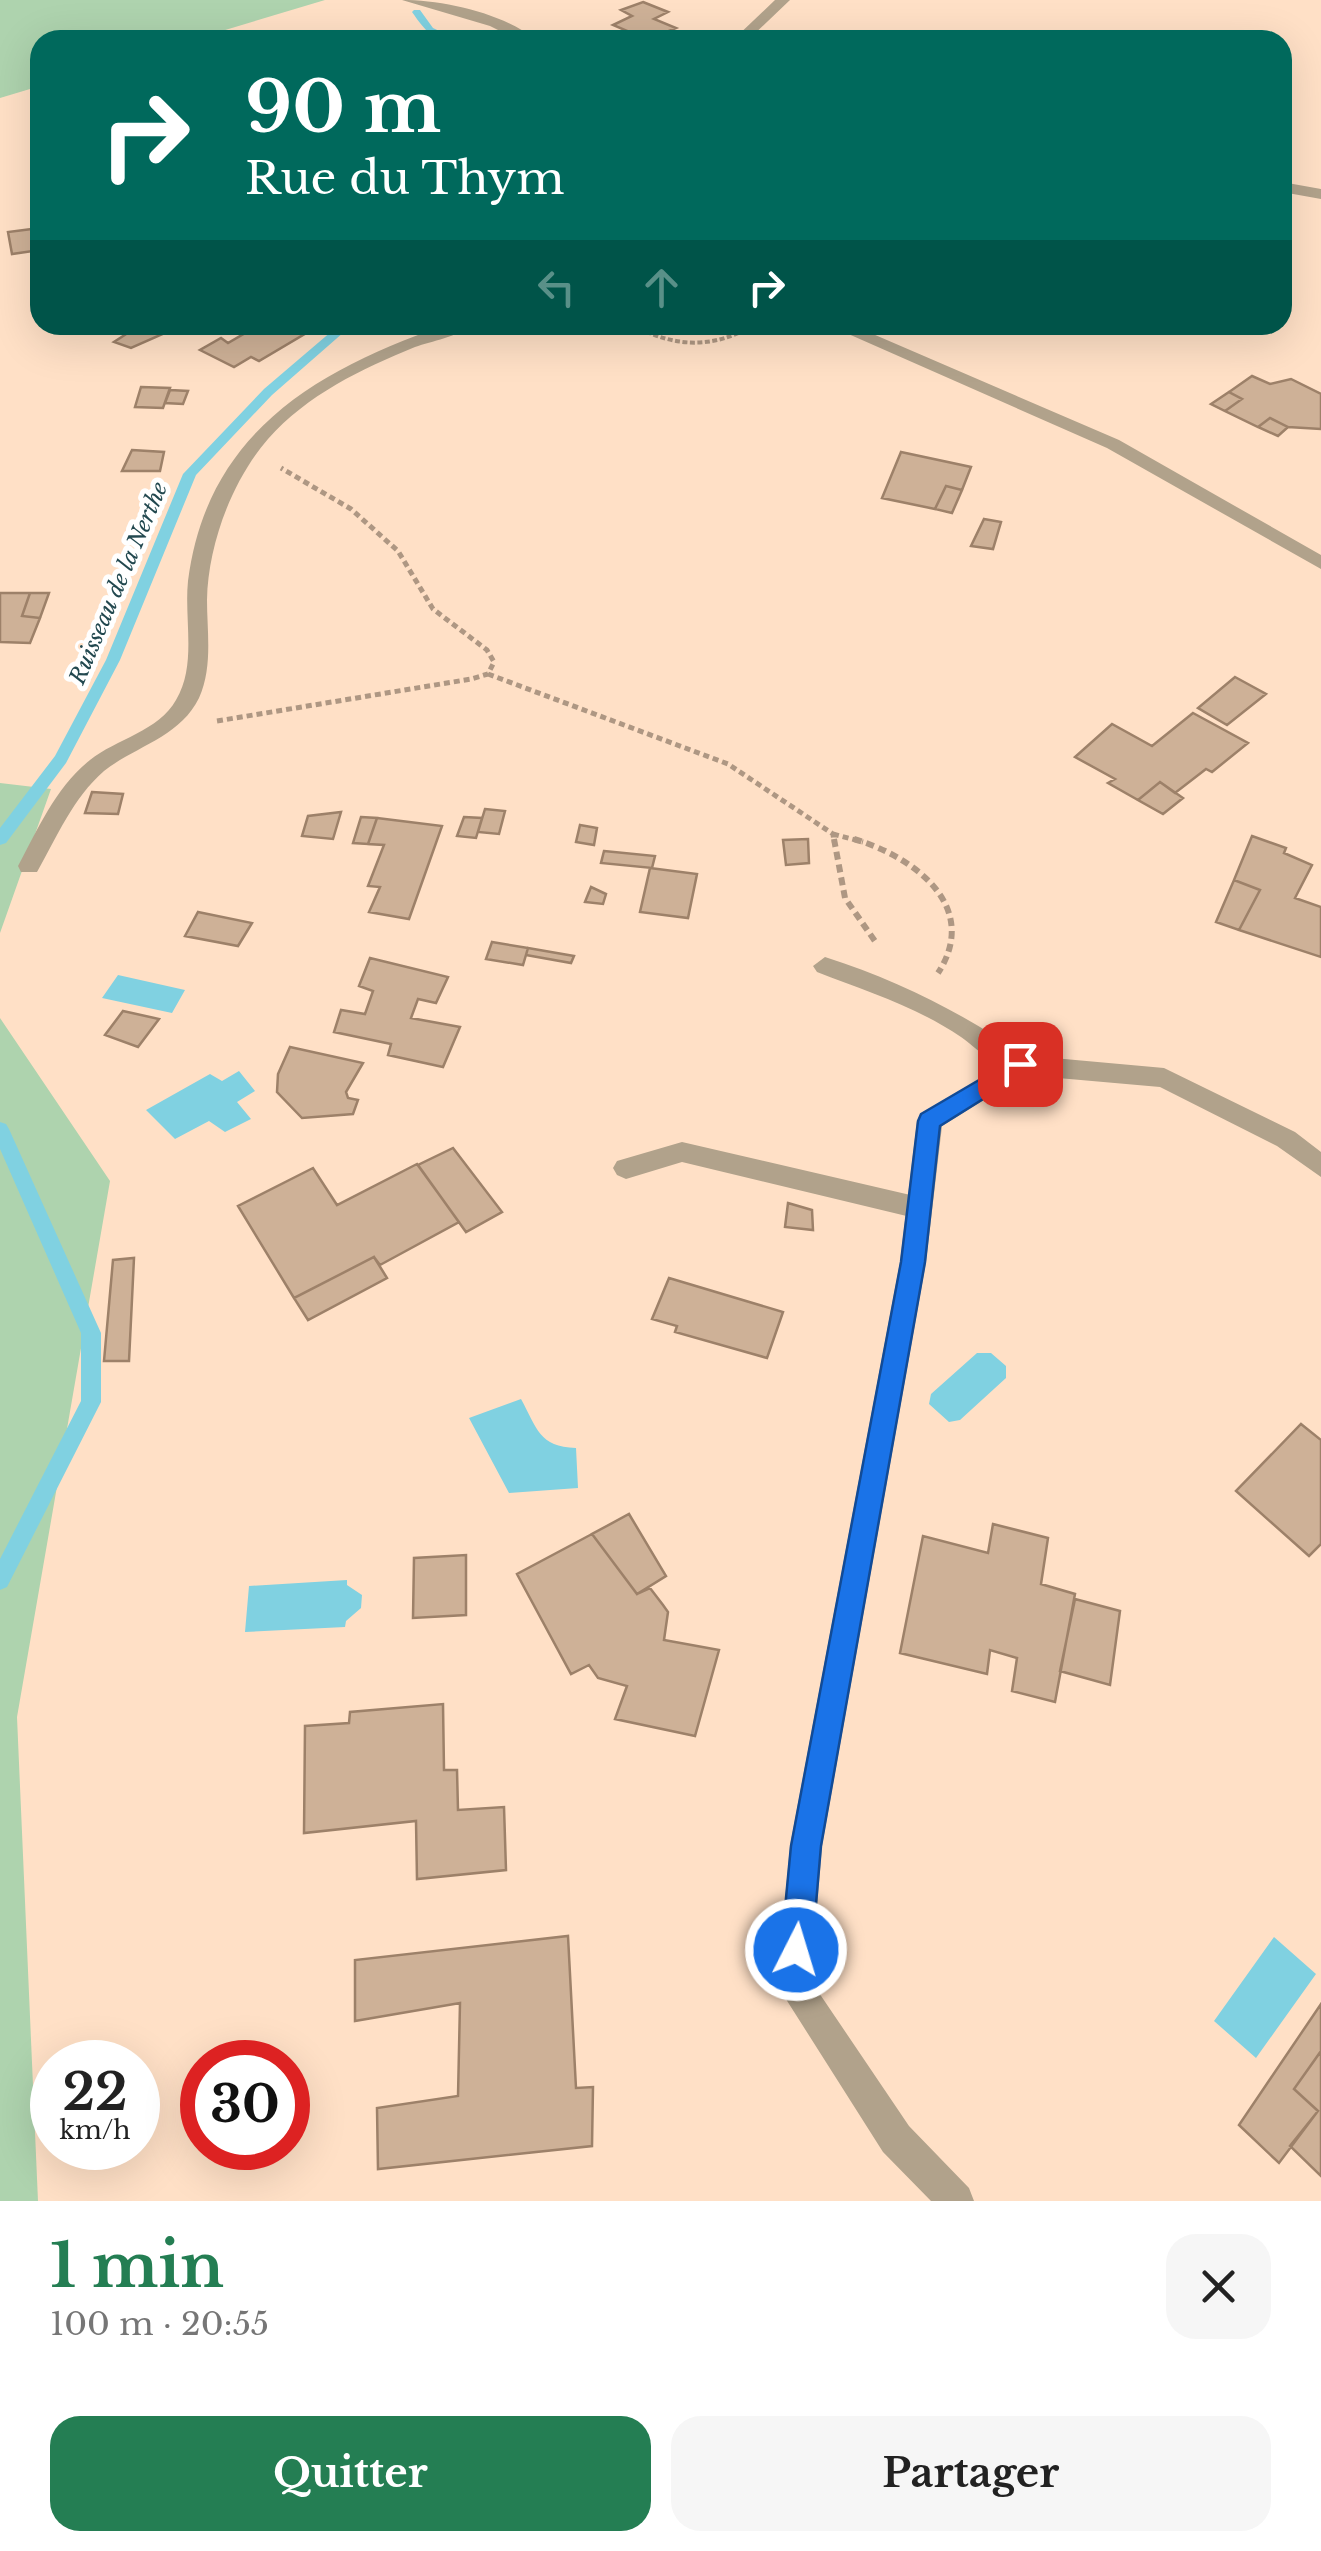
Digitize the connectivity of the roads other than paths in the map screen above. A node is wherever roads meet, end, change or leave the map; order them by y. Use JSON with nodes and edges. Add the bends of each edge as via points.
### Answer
{"nodes":[{"id":1,"x":409,"y":0,"type":"edge"},
{"id":2,"x":784,"y":0,"type":"edge"},
{"id":3,"x":508,"y":30,"type":"edge"},
{"id":4,"x":751,"y":30,"type":"edge"},
{"id":5,"x":1292,"y":189,"type":"edge"},
{"id":6,"x":1321,"y":194,"type":"edge"},
{"id":7,"x":432,"y":335,"type":"edge"},
{"id":8,"x":860,"y":335,"type":"edge"},
{"id":9,"x":1321,"y":563,"type":"edge"},
{"id":10,"x":29,"y":866,"type":"dead end"},
{"id":11,"x":825,"y":966,"type":"dead end"},
{"id":12,"x":1020,"y":1064,"type":"junction"},
{"id":13,"x":1321,"y":1166,"type":"edge"},
{"id":14,"x":626,"y":1168,"type":"dead end"},
{"id":15,"x":920,"y":1208,"type":"junction"},
{"id":16,"x":956,"y":2201,"type":"edge"}],
"edges":[{"from":1,"to":3,"type":"street"},
{"from":2,"to":4,"type":"street"},
{"from":5,"to":6,"type":"street"},
{"from":7,"to":10,"type":"street","via":[[308,390],[270,422],[213,522],[199,573],[199,642],[189,698],[81,780]]},
{"from":8,"to":9,"type":"street","via":[[1113,444]]},
{"from":11,"to":12,"type":"street","via":[[957,1022]]},
{"from":12,"to":13,"type":"street","via":[[1164,1078],[1286,1139]]},
{"from":12,"to":15,"type":"street","via":[[930,1121]]},
{"from":14,"to":15,"type":"street","via":[[682,1152]]},
{"from":15,"to":16,"type":"street","via":[[806,1846],[794,1985],[896,2139]]}]}
